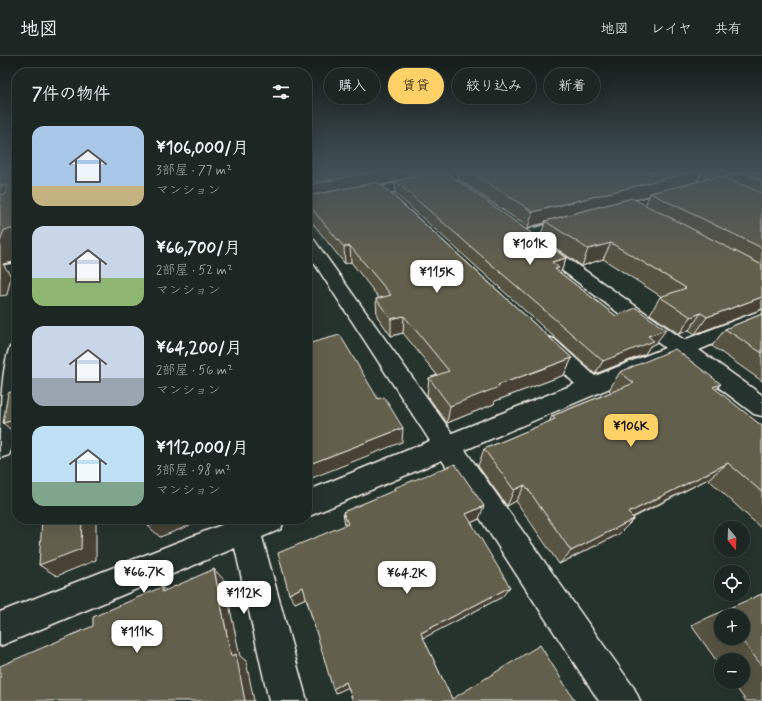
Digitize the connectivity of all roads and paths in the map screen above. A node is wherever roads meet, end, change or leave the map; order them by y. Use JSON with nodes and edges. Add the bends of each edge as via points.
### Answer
{"nodes":[{"id":1,"x":339,"y":202,"type":"edge"},
{"id":2,"x":644,"y":202,"type":"edge"},
{"id":3,"x":312,"y":205,"type":"edge"},
{"id":4,"x":626,"y":207,"type":"junction"},
{"id":5,"x":597,"y":215,"type":"edge"},
{"id":6,"x":646,"y":218,"type":"edge"},
{"id":7,"x":582,"y":219,"type":"edge"},
{"id":8,"x":312,"y":247,"type":"edge"},
{"id":9,"x":12,"y":269,"type":"edge"},
{"id":10,"x":0,"y":271,"type":"edge"},
{"id":11,"x":762,"y":316,"type":"edge"},
{"id":12,"x":534,"y":331,"type":"edge"},
{"id":13,"x":680,"y":349,"type":"junction"},
{"id":14,"x":12,"y":380,"type":"edge"},
{"id":15,"x":592,"y":386,"type":"junction"},
{"id":16,"x":762,"y":407,"type":"edge"},
{"id":17,"x":447,"y":446,"type":"junction"},
{"id":18,"x":0,"y":448,"type":"edge"},
{"id":19,"x":312,"y":502,"type":"edge"},
{"id":20,"x":248,"y":524,"type":"edge"},
{"id":21,"x":253,"y":524,"type":"edge"},
{"id":22,"x":0,"y":629,"type":"edge"},
{"id":23,"x":288,"y":701,"type":"edge"},
{"id":24,"x":621,"y":701,"type":"edge"}],
"edges":[{"from":1,"to":3,"type":"street"},
{"from":2,"to":4,"type":"street"},
{"from":4,"to":5,"type":"street"},
{"from":4,"to":6,"type":"street"},
{"from":7,"to":13,"type":"street","via":[[518,230]]},
{"from":8,"to":17,"type":"street"},
{"from":9,"to":10,"type":"street"},
{"from":11,"to":13,"type":"street"},
{"from":12,"to":15,"type":"street"},
{"from":13,"to":15,"type":"street"},
{"from":13,"to":16,"type":"street"},
{"from":14,"to":18,"type":"street"},
{"from":15,"to":17,"type":"street"},
{"from":17,"to":19,"type":"street"},
{"from":17,"to":24,"type":"street"},
{"from":20,"to":22,"type":"street"},
{"from":21,"to":23,"type":"street"}]}
